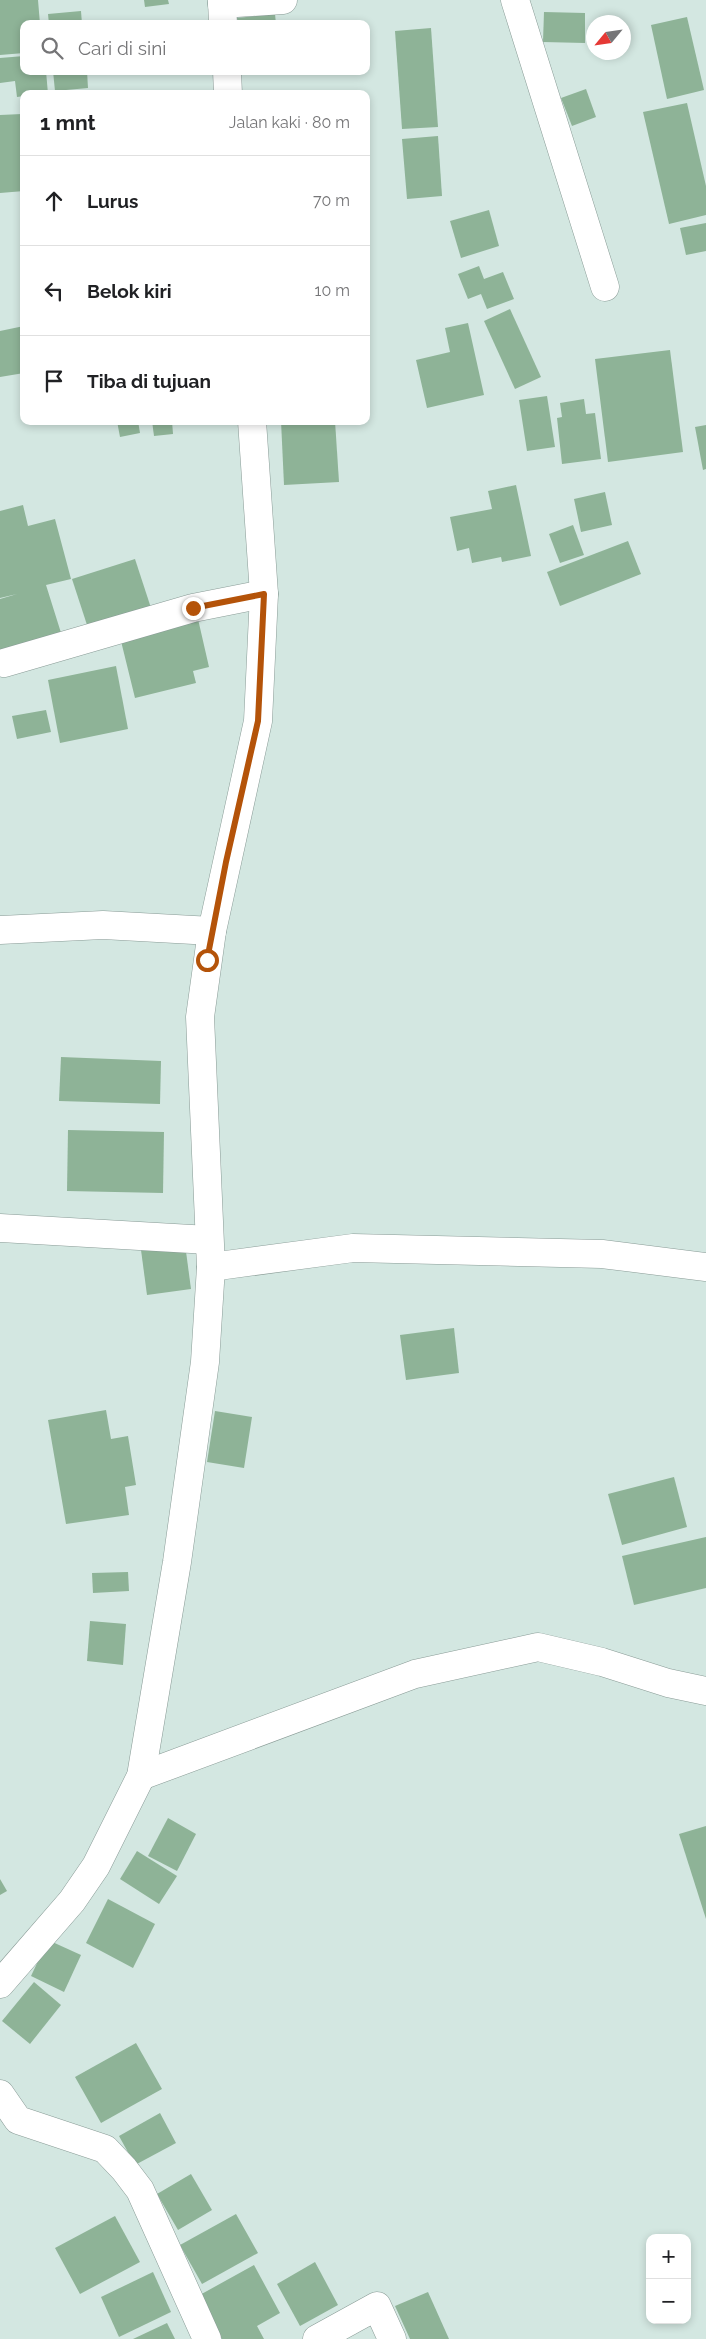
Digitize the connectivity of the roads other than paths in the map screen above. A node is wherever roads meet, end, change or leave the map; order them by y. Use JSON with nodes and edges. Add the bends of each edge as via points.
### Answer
{"nodes":[{"id":1,"x":284,"y":0,"type":"edge"},
{"id":2,"x":515,"y":0,"type":"edge"},
{"id":3,"x":222,"y":9,"type":"edge"},
{"id":4,"x":227,"y":75,"type":"edge"},
{"id":5,"x":228,"y":90,"type":"edge"},
{"id":6,"x":605,"y":287,"type":"dead end"},
{"id":7,"x":252,"y":425,"type":"edge"},
{"id":8,"x":264,"y":594,"type":"junction"},
{"id":9,"x":4,"y":662,"type":"dead end"},
{"id":10,"x":0,"y":930,"type":"edge"},
{"id":11,"x":212,"y":931,"type":"junction"},
{"id":12,"x":0,"y":1228,"type":"edge"},
{"id":13,"x":209,"y":1240,"type":"junction"},
{"id":14,"x":211,"y":1267,"type":"junction"},
{"id":15,"x":706,"y":1267,"type":"edge"},
{"id":16,"x":706,"y":1691,"type":"edge"},
{"id":17,"x":142,"y":1776,"type":"junction"},
{"id":18,"x":0,"y":1984,"type":"edge"},
{"id":19,"x":0,"y":2094,"type":"edge"},
{"id":20,"x":207,"y":2339,"type":"edge"},
{"id":21,"x":317,"y":2339,"type":"edge"},
{"id":22,"x":392,"y":2339,"type":"edge"}],
"edges":[{"from":1,"to":3,"type":"street"},
{"from":2,"to":6,"type":"street"},
{"from":4,"to":5,"type":"street"},
{"from":7,"to":8,"type":"street"},
{"from":8,"to":9,"type":"street","via":[[193,608]]},
{"from":8,"to":11,"type":"street","via":[[258,721]]},
{"from":10,"to":11,"type":"street","via":[[102,925]]},
{"from":11,"to":13,"type":"street","via":[[200,1017]]},
{"from":12,"to":13,"type":"street"},
{"from":13,"to":14,"type":"street"},
{"from":14,"to":15,"type":"street","via":[[352,1248],[602,1254]]},
{"from":14,"to":17,"type":"street","via":[[205,1362]]},
{"from":16,"to":17,"type":"street","via":[[538,1647],[415,1674]]},
{"from":17,"to":18,"type":"street","via":[[96,1866],[72,1901]]},
{"from":19,"to":20,"type":"street","via":[[18,2120],[105,2149],[124,2169],[140,2190]]},
{"from":21,"to":22,"type":"street","via":[[377,2306]]}]}
